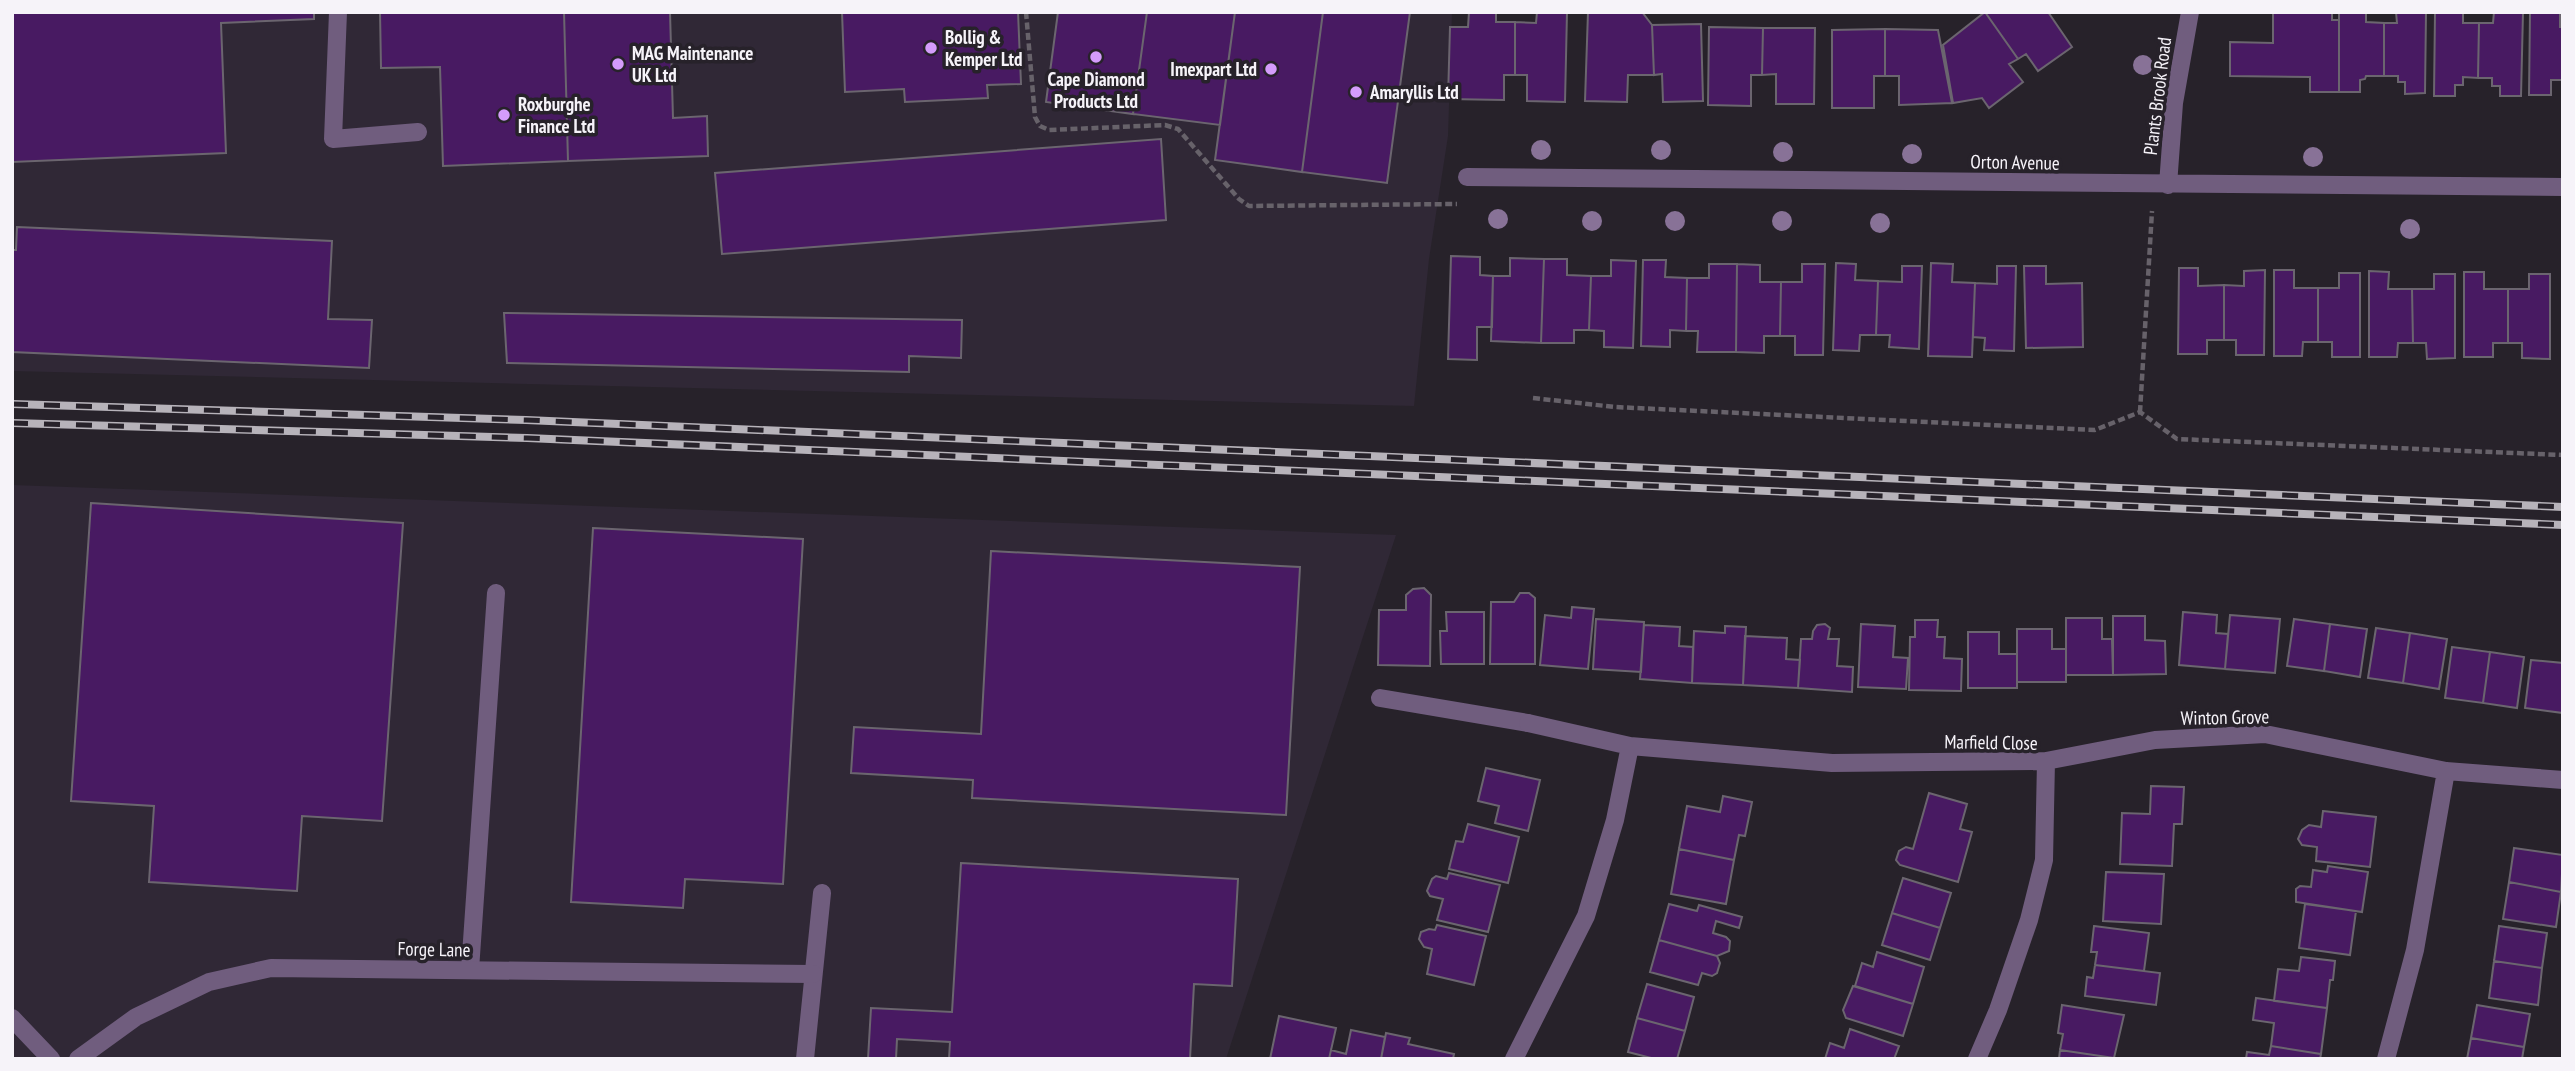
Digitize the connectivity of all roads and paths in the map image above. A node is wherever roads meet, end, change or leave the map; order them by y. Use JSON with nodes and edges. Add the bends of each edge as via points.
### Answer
{"nodes":[{"id":1,"x":338,"y":12,"type":"edge"},
{"id":2,"x":1026,"y":12,"type":"edge"},
{"id":3,"x":2190,"y":12,"type":"edge"},
{"id":4,"x":418,"y":132,"type":"dead end"},
{"id":5,"x":1468,"y":177,"type":"joint"},
{"id":6,"x":2161,"y":185,"type":"junction"},
{"id":7,"x":2563,"y":187,"type":"edge"},
{"id":8,"x":1533,"y":398,"type":"dead end"},
{"id":9,"x":2140,"y":412,"type":"junction"},
{"id":10,"x":2563,"y":455,"type":"edge"},
{"id":11,"x":496,"y":593,"type":"dead end"},
{"id":12,"x":1380,"y":698,"type":"dead end"},
{"id":13,"x":1630,"y":746,"type":"junction"},
{"id":14,"x":2046,"y":761,"type":"junction"},
{"id":15,"x":2446,"y":771,"type":"junction"},
{"id":16,"x":2563,"y":780,"type":"edge"},
{"id":17,"x":822,"y":893,"type":"dead end"},
{"id":18,"x":470,"y":970,"type":"junction"},
{"id":19,"x":813,"y":974,"type":"junction"},
{"id":20,"x":12,"y":1018,"type":"edge"},
{"id":21,"x":51,"y":1059,"type":"edge"},
{"id":22,"x":78,"y":1059,"type":"edge"},
{"id":23,"x":805,"y":1059,"type":"edge"},
{"id":24,"x":1514,"y":1059,"type":"edge"},
{"id":25,"x":1977,"y":1059,"type":"edge"},
{"id":26,"x":2386,"y":1059,"type":"edge"}],
"edges":[{"from":1,"to":4,"type":"street","via":[[333,139]]},
{"from":2,"to":5,"type":"path","via":[[1035,117],[1040,127],[1165,125],[1178,129],[1249,206],[1457,204]]},
{"from":3,"to":6,"type":"street","name":"Plants Brook Road"},
{"from":5,"to":6,"type":"street","name":"Orton Avenue"},
{"from":6,"to":7,"type":"street","name":"Orton Avenue"},
{"from":6,"to":9,"type":"path"},
{"from":8,"to":9,"type":"path","via":[[1615,407],[2095,430]]},
{"from":9,"to":10,"type":"path","via":[[2177,439]]},
{"from":11,"to":18,"type":"street"},
{"from":12,"to":13,"type":"street","name":"Marfield Close"},
{"from":13,"to":14,"type":"street","name":"Marfield Close","via":[[1832,764]]},
{"from":13,"to":24,"type":"street","via":[[1615,820],[1586,916]]},
{"from":14,"to":15,"type":"street","name":"Winton Grove","via":[[2155,740],[2265,734]]},
{"from":14,"to":25,"type":"street","name":"Marfield Close","via":[[2043,860],[2029,920]]},
{"from":15,"to":16,"type":"street","name":"Winton Grove"},
{"from":15,"to":26,"type":"street","via":[[2416,950]]},
{"from":17,"to":19,"type":"street"},
{"from":18,"to":19,"type":"street","name":"Forge Lane"},
{"from":18,"to":22,"type":"street","name":"Forge Lane","via":[[271,968],[246,973],[209,982],[136,1017]]},
{"from":19,"to":23,"type":"street"},
{"from":20,"to":21,"type":"street"}]}
